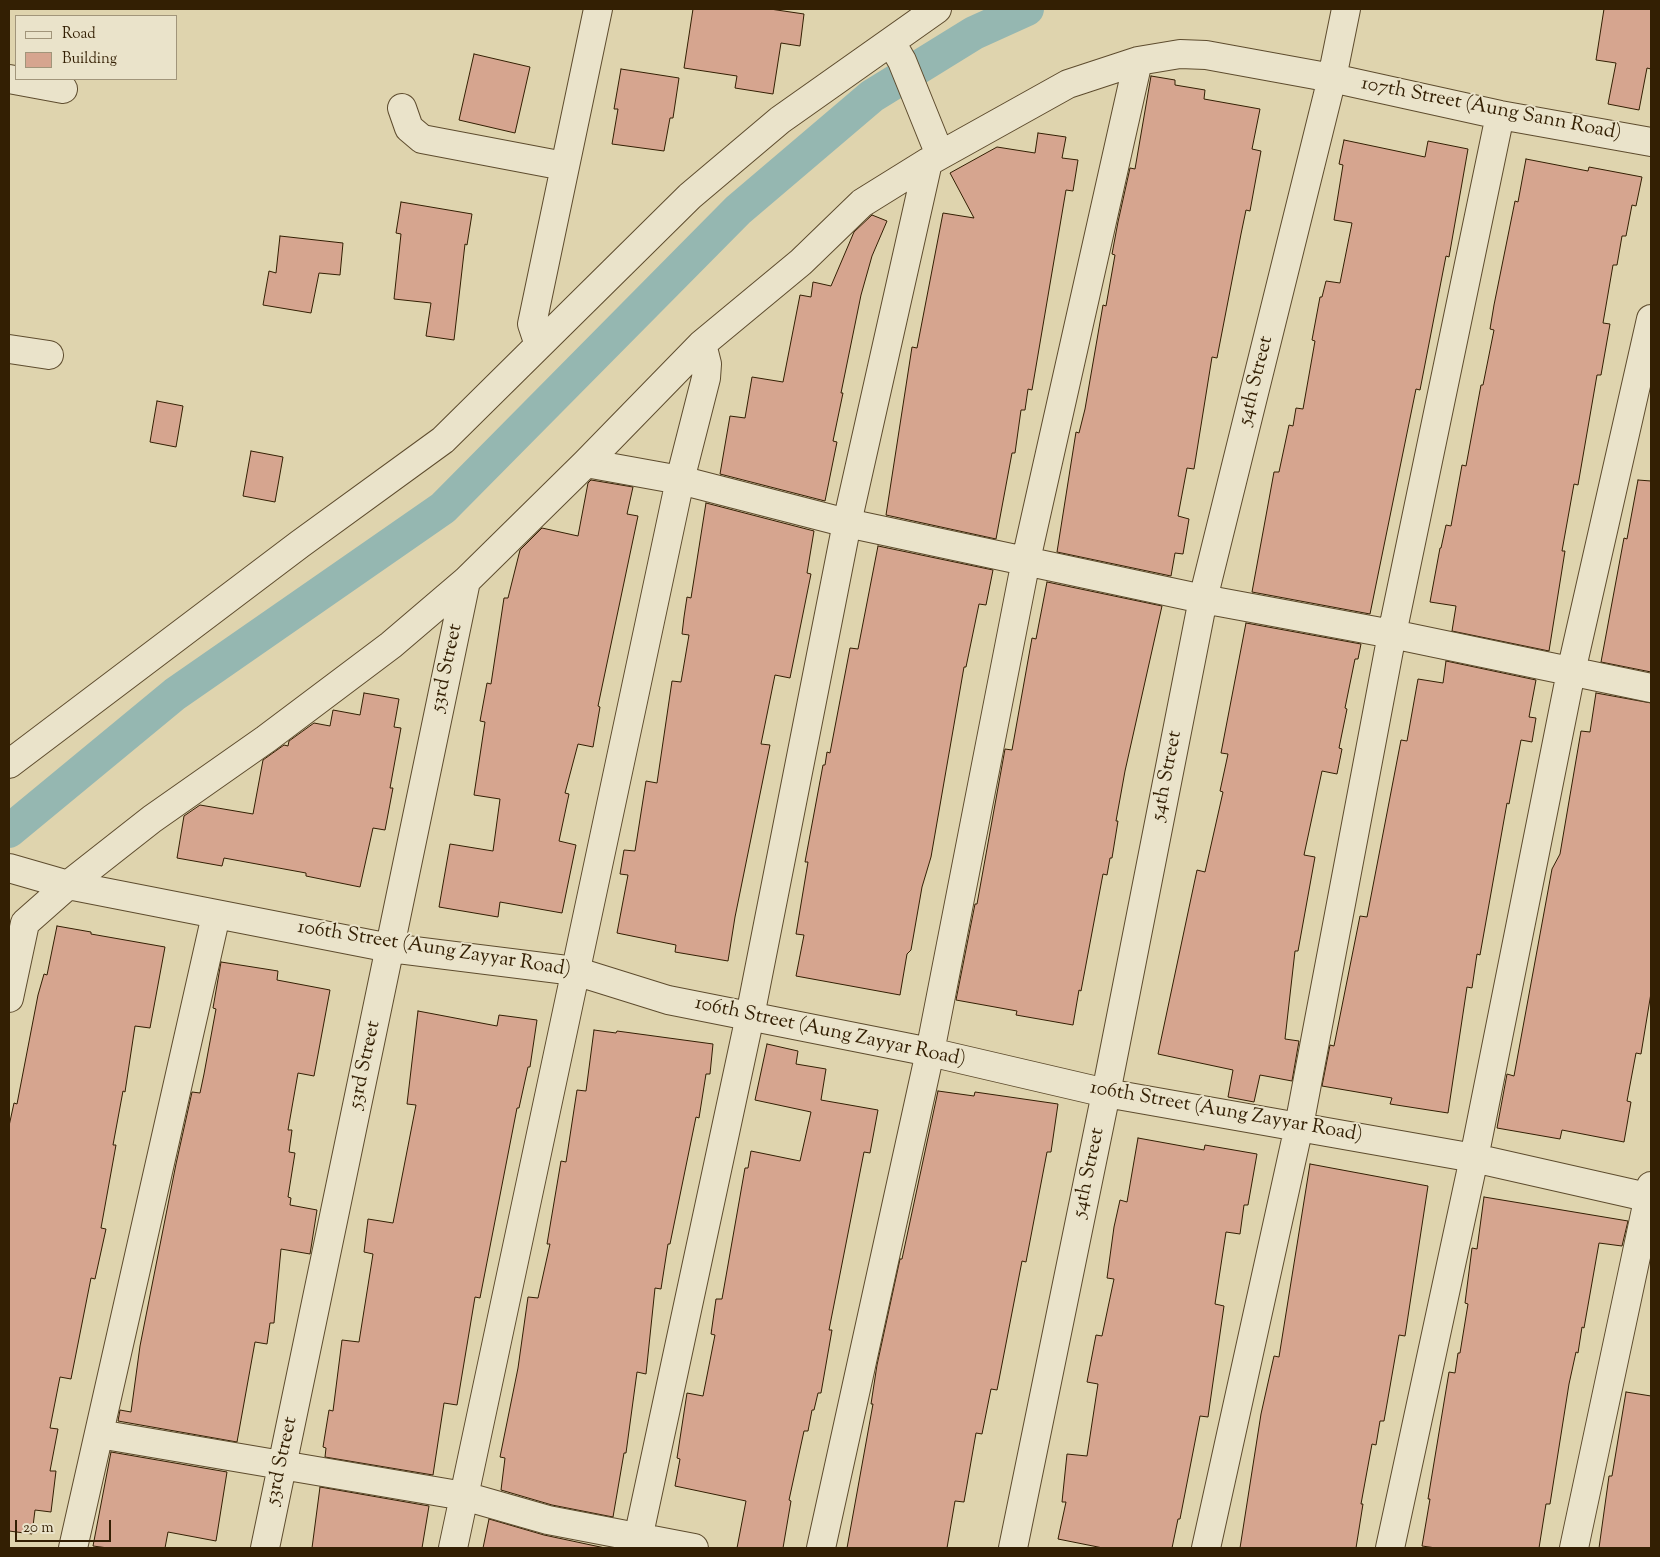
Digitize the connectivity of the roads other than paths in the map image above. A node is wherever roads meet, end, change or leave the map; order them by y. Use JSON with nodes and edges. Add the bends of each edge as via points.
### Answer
{"nodes":[{"id":1,"x":598,"y":9,"type":"edge"},
{"id":2,"x":937,"y":9,"type":"edge"},
{"id":3,"x":1346,"y":9,"type":"edge"},
{"id":4,"x":896,"y":51,"type":"junction"},
{"id":5,"x":1138,"y":61,"type":"junction"},
{"id":6,"x":1332,"y":78,"type":"junction"},
{"id":7,"x":9,"y":79,"type":"edge"},
{"id":8,"x":63,"y":89,"type":"dead end"},
{"id":9,"x":402,"y":108,"type":"dead end"},
{"id":10,"x":1500,"y":115,"type":"junction"},
{"id":11,"x":1651,"y":142,"type":"edge"},
{"id":12,"x":934,"y":158,"type":"junction"},
{"id":13,"x":564,"y":166,"type":"junction"},
{"id":14,"x":1651,"y":319,"type":"edge"},
{"id":15,"x":702,"y":344,"type":"junction"},
{"id":16,"x":539,"y":345,"type":"junction"},
{"id":17,"x":9,"y":349,"type":"edge"},
{"id":18,"x":49,"y":355,"type":"dead end"},
{"id":19,"x":586,"y":463,"type":"junction"},
{"id":20,"x":680,"y":480,"type":"junction"},
{"id":21,"x":847,"y":523,"type":"junction"},
{"id":22,"x":1026,"y":560,"type":"junction"},
{"id":23,"x":466,"y":581,"type":"junction"},
{"id":24,"x":1203,"y":599,"type":"junction"},
{"id":25,"x":1392,"y":634,"type":"junction"},
{"id":26,"x":1571,"y":672,"type":"junction"},
{"id":27,"x":1651,"y":688,"type":"edge"},
{"id":28,"x":9,"y":764,"type":"edge"},
{"id":29,"x":9,"y":868,"type":"edge"},
{"id":30,"x":68,"y":885,"type":"junction"},
{"id":31,"x":216,"y":915,"type":"junction"},
{"id":32,"x":17,"y":930,"type":"edge"},
{"id":33,"x":390,"y":948,"type":"junction"},
{"id":34,"x":576,"y":971,"type":"junction"},
{"id":35,"x":9,"y":998,"type":"edge"},
{"id":36,"x":750,"y":1016,"type":"junction"},
{"id":37,"x":930,"y":1052,"type":"junction"},
{"id":38,"x":1106,"y":1093,"type":"junction"},
{"id":39,"x":1299,"y":1126,"type":"junction"},
{"id":40,"x":1474,"y":1158,"type":"junction"},
{"id":41,"x":1651,"y":1194,"type":"edge"},
{"id":42,"x":99,"y":1434,"type":"junction"},
{"id":43,"x":282,"y":1465,"type":"junction"},
{"id":44,"x":464,"y":1496,"type":"junction"},
{"id":45,"x":637,"y":1542,"type":"edge"},
{"id":46,"x":73,"y":1548,"type":"edge"},
{"id":47,"x":265,"y":1548,"type":"edge"},
{"id":48,"x":453,"y":1548,"type":"edge"},
{"id":49,"x":694,"y":1548,"type":"edge"},
{"id":50,"x":821,"y":1548,"type":"edge"},
{"id":51,"x":1013,"y":1548,"type":"edge"},
{"id":52,"x":1206,"y":1548,"type":"edge"},
{"id":53,"x":1390,"y":1548,"type":"edge"},
{"id":54,"x":1574,"y":1548,"type":"edge"}],
"edges":[{"from":1,"to":13,"type":"street"},
{"from":2,"to":4,"type":"street"},
{"from":3,"to":6,"type":"street","name":"54th Street"},
{"from":4,"to":12,"type":"street","via":[[929,127]]},
{"from":4,"to":16,"type":"street","via":[[780,120],[690,196]]},
{"from":5,"to":6,"type":"street","name":"107th Street (Aung Sann Road)","via":[[1180,54],[1206,55]]},
{"from":5,"to":12,"type":"street","name":"107th Street (Aung Sann Road)","via":[[1068,84]]},
{"from":5,"to":22,"type":"street"},
{"from":6,"to":10,"type":"street","name":"107th Street (Aung Sann Road)"},
{"from":6,"to":24,"type":"street","name":"54th Street"},
{"from":7,"to":8,"type":"street"},
{"from":9,"to":13,"type":"street","via":[[409,128],[422,139]]},
{"from":10,"to":11,"type":"street","name":"107th Street (Aung Sann Road)"},
{"from":10,"to":25,"type":"street"},
{"from":12,"to":15,"type":"street","name":"107th Street (Aung Sann Road)","via":[[862,203],[801,262]]},
{"from":12,"to":21,"type":"street"},
{"from":13,"to":16,"type":"street","via":[[532,324]]},
{"from":14,"to":26,"type":"street"},
{"from":15,"to":19,"type":"street","name":"107th Street (Aung Sann Road)"},
{"from":15,"to":20,"type":"street","via":[[707,364],[706,378]]},
{"from":16,"to":28,"type":"street","via":[[443,440]]},
{"from":17,"to":18,"type":"street"},
{"from":19,"to":20,"type":"street"},
{"from":19,"to":23,"type":"street","name":"107th Street (Aung Sann Road)"},
{"from":20,"to":21,"type":"street"},
{"from":20,"to":34,"type":"street"},
{"from":21,"to":22,"type":"street"},
{"from":21,"to":36,"type":"street"},
{"from":22,"to":24,"type":"street"},
{"from":22,"to":37,"type":"street"},
{"from":23,"to":30,"type":"street","name":"107th Street (Aung Sann Road)","via":[[391,645]]},
{"from":23,"to":33,"type":"street","name":"53rd Street"},
{"from":24,"to":25,"type":"street"},
{"from":24,"to":38,"type":"street","name":"54th Street"},
{"from":25,"to":26,"type":"street"},
{"from":25,"to":39,"type":"street"},
{"from":26,"to":27,"type":"street"},
{"from":26,"to":40,"type":"street"},
{"from":29,"to":30,"type":"street","name":"106th Street (Aung Zayyar Road)"},
{"from":30,"to":31,"type":"street","name":"106th Street (Aung Zayyar Road)"},
{"from":30,"to":32,"type":"street","name":"107th Street (Aung Sann Road)"},
{"from":31,"to":33,"type":"street","name":"106th Street (Aung Zayyar Road)"},
{"from":31,"to":42,"type":"street"},
{"from":32,"to":35,"type":"street"},
{"from":33,"to":34,"type":"street","name":"106th Street (Aung Zayyar Road)"},
{"from":33,"to":43,"type":"street","name":"53rd Street"},
{"from":34,"to":36,"type":"street","name":"106th Street (Aung Zayyar Road)","via":[[668,1000]]},
{"from":34,"to":44,"type":"street"},
{"from":36,"to":37,"type":"street","name":"106th Street (Aung Zayyar Road)"},
{"from":36,"to":45,"type":"street"},
{"from":37,"to":38,"type":"street","name":"106th Street (Aung Zayyar Road)"},
{"from":37,"to":50,"type":"street"},
{"from":38,"to":39,"type":"street","name":"106th Street (Aung Zayyar Road)"},
{"from":38,"to":51,"type":"street","name":"54th Street"},
{"from":39,"to":40,"type":"street","name":"106th Street (Aung Zayyar Road)"},
{"from":39,"to":52,"type":"street"},
{"from":40,"to":41,"type":"street","name":"106th Street (Aung Zayyar Road)"},
{"from":40,"to":53,"type":"street"},
{"from":41,"to":54,"type":"street"},
{"from":42,"to":43,"type":"street"},
{"from":42,"to":46,"type":"street"},
{"from":43,"to":44,"type":"street"},
{"from":43,"to":47,"type":"street","name":"53rd Street"},
{"from":44,"to":45,"type":"street"},
{"from":44,"to":48,"type":"street"},
{"from":45,"to":49,"type":"street"}]}
